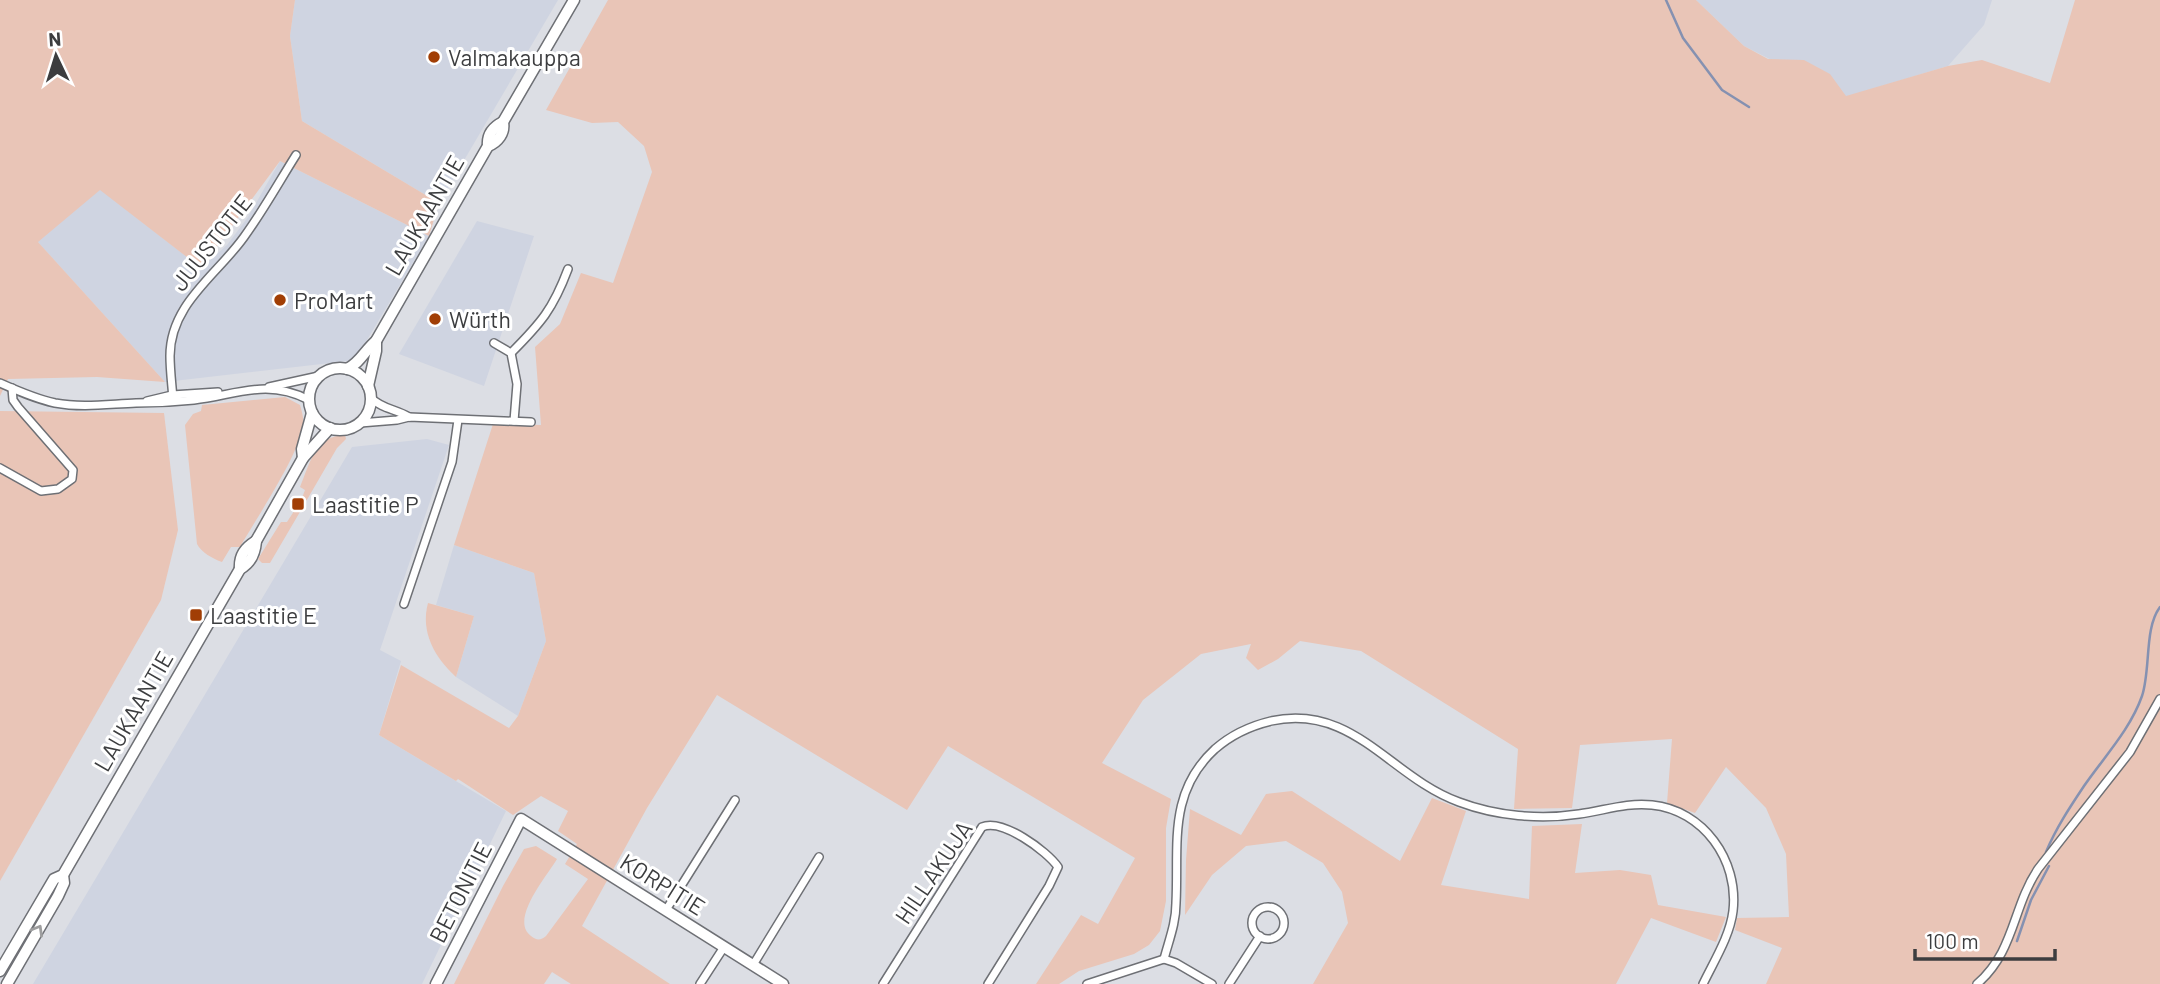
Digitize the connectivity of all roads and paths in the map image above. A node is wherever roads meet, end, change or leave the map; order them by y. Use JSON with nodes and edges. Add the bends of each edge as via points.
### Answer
{"nodes":[{"id":1,"x":574,"y":0,"type":"edge"},
{"id":2,"x":296,"y":155,"type":"dead end"},
{"id":3,"x":568,"y":269,"type":"dead end"},
{"id":4,"x":376,"y":341,"type":"junction"},
{"id":5,"x":494,"y":343,"type":"dead end"},
{"id":6,"x":511,"y":353,"type":"junction"},
{"id":7,"x":347,"y":369,"type":"junction"},
{"id":8,"x":319,"y":376,"type":"junction"},
{"id":9,"x":0,"y":383,"type":"edge"},
{"id":10,"x":12,"y":388,"type":"junction"},
{"id":11,"x":265,"y":388,"type":"junction"},
{"id":12,"x":231,"y":392,"type":"junction"},
{"id":13,"x":369,"y":392,"type":"junction"},
{"id":14,"x":172,"y":397,"type":"junction"},
{"id":15,"x":309,"y":400,"type":"junction"},
{"id":16,"x":136,"y":403,"type":"junction"},
{"id":17,"x":312,"y":413,"type":"junction"},
{"id":18,"x":409,"y":417,"type":"junction"},
{"id":19,"x":458,"y":420,"type":"junction"},
{"id":20,"x":514,"y":421,"type":"junction"},
{"id":21,"x":531,"y":422,"type":"dead end"},
{"id":22,"x":360,"y":423,"type":"junction"},
{"id":23,"x":330,"y":428,"type":"junction"},
{"id":24,"x":303,"y":458,"type":"junction"},
{"id":25,"x":0,"y":468,"type":"edge"},
{"id":26,"x":404,"y":604,"type":"dead end"},
{"id":27,"x":2160,"y":699,"type":"edge"},
{"id":28,"x":735,"y":800,"type":"dead end"},
{"id":29,"x":521,"y":819,"type":"joint"},
{"id":30,"x":819,"y":857,"type":"dead end"},
{"id":31,"x":63,"y":874,"type":"junction"},
{"id":32,"x":666,"y":911,"type":"junction"},
{"id":33,"x":1260,"y":936,"type":"junction"},
{"id":34,"x":724,"y":947,"type":"junction"},
{"id":35,"x":1164,"y":959,"type":"junction"},
{"id":36,"x":753,"y":965,"type":"junction"},
{"id":37,"x":0,"y":971,"type":"edge"},
{"id":38,"x":7,"y":984,"type":"edge"},
{"id":39,"x":436,"y":984,"type":"edge"},
{"id":40,"x":700,"y":984,"type":"edge"},
{"id":41,"x":783,"y":984,"type":"edge"},
{"id":42,"x":883,"y":984,"type":"edge"},
{"id":43,"x":988,"y":984,"type":"edge"},
{"id":44,"x":1087,"y":984,"type":"edge"},
{"id":45,"x":1212,"y":984,"type":"edge"},
{"id":46,"x":1229,"y":984,"type":"edge"},
{"id":47,"x":1703,"y":984,"type":"edge"},
{"id":48,"x":1977,"y":984,"type":"edge"}],
"edges":[{"from":1,"to":4,"type":"main road","name":"LAUKAANTIE","via":[[503,122],[500,137],[488,146]]},
{"from":2,"to":14,"type":"street","name":"JUUSTOTIE","via":[[246,235],[191,295],[181,313],[170,355]]},
{"from":3,"to":6,"type":"street","via":[[549,311]]},
{"from":4,"to":7,"type":"main road","name":"LAUKAANTIE"},
{"from":4,"to":13,"type":"main road","name":"LAUKAANTIE"},
{"from":5,"to":6,"type":"street"},
{"from":6,"to":20,"type":"street","via":[[517,384]]},
{"from":7,"to":8,"type":"main road"},
{"from":7,"to":13,"type":"main road","via":[[356,373]]},
{"from":8,"to":11,"type":"street"},
{"from":8,"to":15,"type":"main road"},
{"from":9,"to":10,"type":"street"},
{"from":10,"to":16,"type":"street","via":[[56,403]]},
{"from":10,"to":25,"type":"street","via":[[18,407],[73,470],[72,480],[58,489],[41,491]]},
{"from":11,"to":12,"type":"street"},
{"from":11,"to":15,"type":"street"},
{"from":12,"to":14,"type":"street"},
{"from":12,"to":16,"type":"street","via":[[198,400]]},
{"from":13,"to":18,"type":"street","via":[[385,408]]},
{"from":13,"to":22,"type":"main road","via":[[368,412]]},
{"from":14,"to":16,"type":"street"},
{"from":15,"to":17,"type":"main road"},
{"from":17,"to":23,"type":"main road"},
{"from":17,"to":24,"type":"main road","name":"LAUKAANTIE"},
{"from":18,"to":19,"type":"street"},
{"from":18,"to":22,"type":"street"},
{"from":19,"to":20,"type":"street"},
{"from":19,"to":26,"type":"street","via":[[452,462]]},
{"from":20,"to":21,"type":"street"},
{"from":22,"to":23,"type":"main road","via":[[346,429]]},
{"from":23,"to":24,"type":"main road","name":"LAUKAANTIE"},
{"from":24,"to":31,"type":"main road","name":"LAUKAANTIE","via":[[256,541],[256,552],[240,569]]},
{"from":27,"to":48,"type":"street","via":[[2130,752],[2032,878],[2005,949]]},
{"from":28,"to":32,"type":"street"},
{"from":29,"to":32,"type":"main road","name":"KORPITIE"},
{"from":29,"to":39,"type":"main road","name":"BETONITIE"},
{"from":30,"to":36,"type":"street"},
{"from":31,"to":37,"type":"main road","name":"LAUKAANTIE","via":[[54,879]]},
{"from":38,"to":31,"type":"main road","name":"LAUKAANTIE","one_way":true,"via":[[58,896]]},
{"from":32,"to":34,"type":"main road","name":"KORPITIE"},
{"from":33,"to":33,"type":"street","via":[[1269,938],[1281,932],[1283,918],[1277,910],[1263,908],[1255,914],[1252,924]]},
{"from":33,"to":46,"type":"street"},
{"from":34,"to":36,"type":"main road","name":"KORPITIE"},
{"from":34,"to":40,"type":"street"},
{"from":35,"to":44,"type":"street"},
{"from":35,"to":45,"type":"street"},
{"from":35,"to":47,"type":"street","via":[[1175,918],[1179,812],[1196,771],[1213,750],[1248,727],[1301,718],[1347,729],[1429,789],[1473,806],[1537,817],[1651,804],[1700,824],[1719,847],[1733,887],[1733,912]]},
{"from":36,"to":41,"type":"main road","name":"KORPITIE"},
{"from":42,"to":43,"type":"street","name":"HILLAKUJA","via":[[988,824],[1009,830],[1051,857],[1058,867]]}]}
